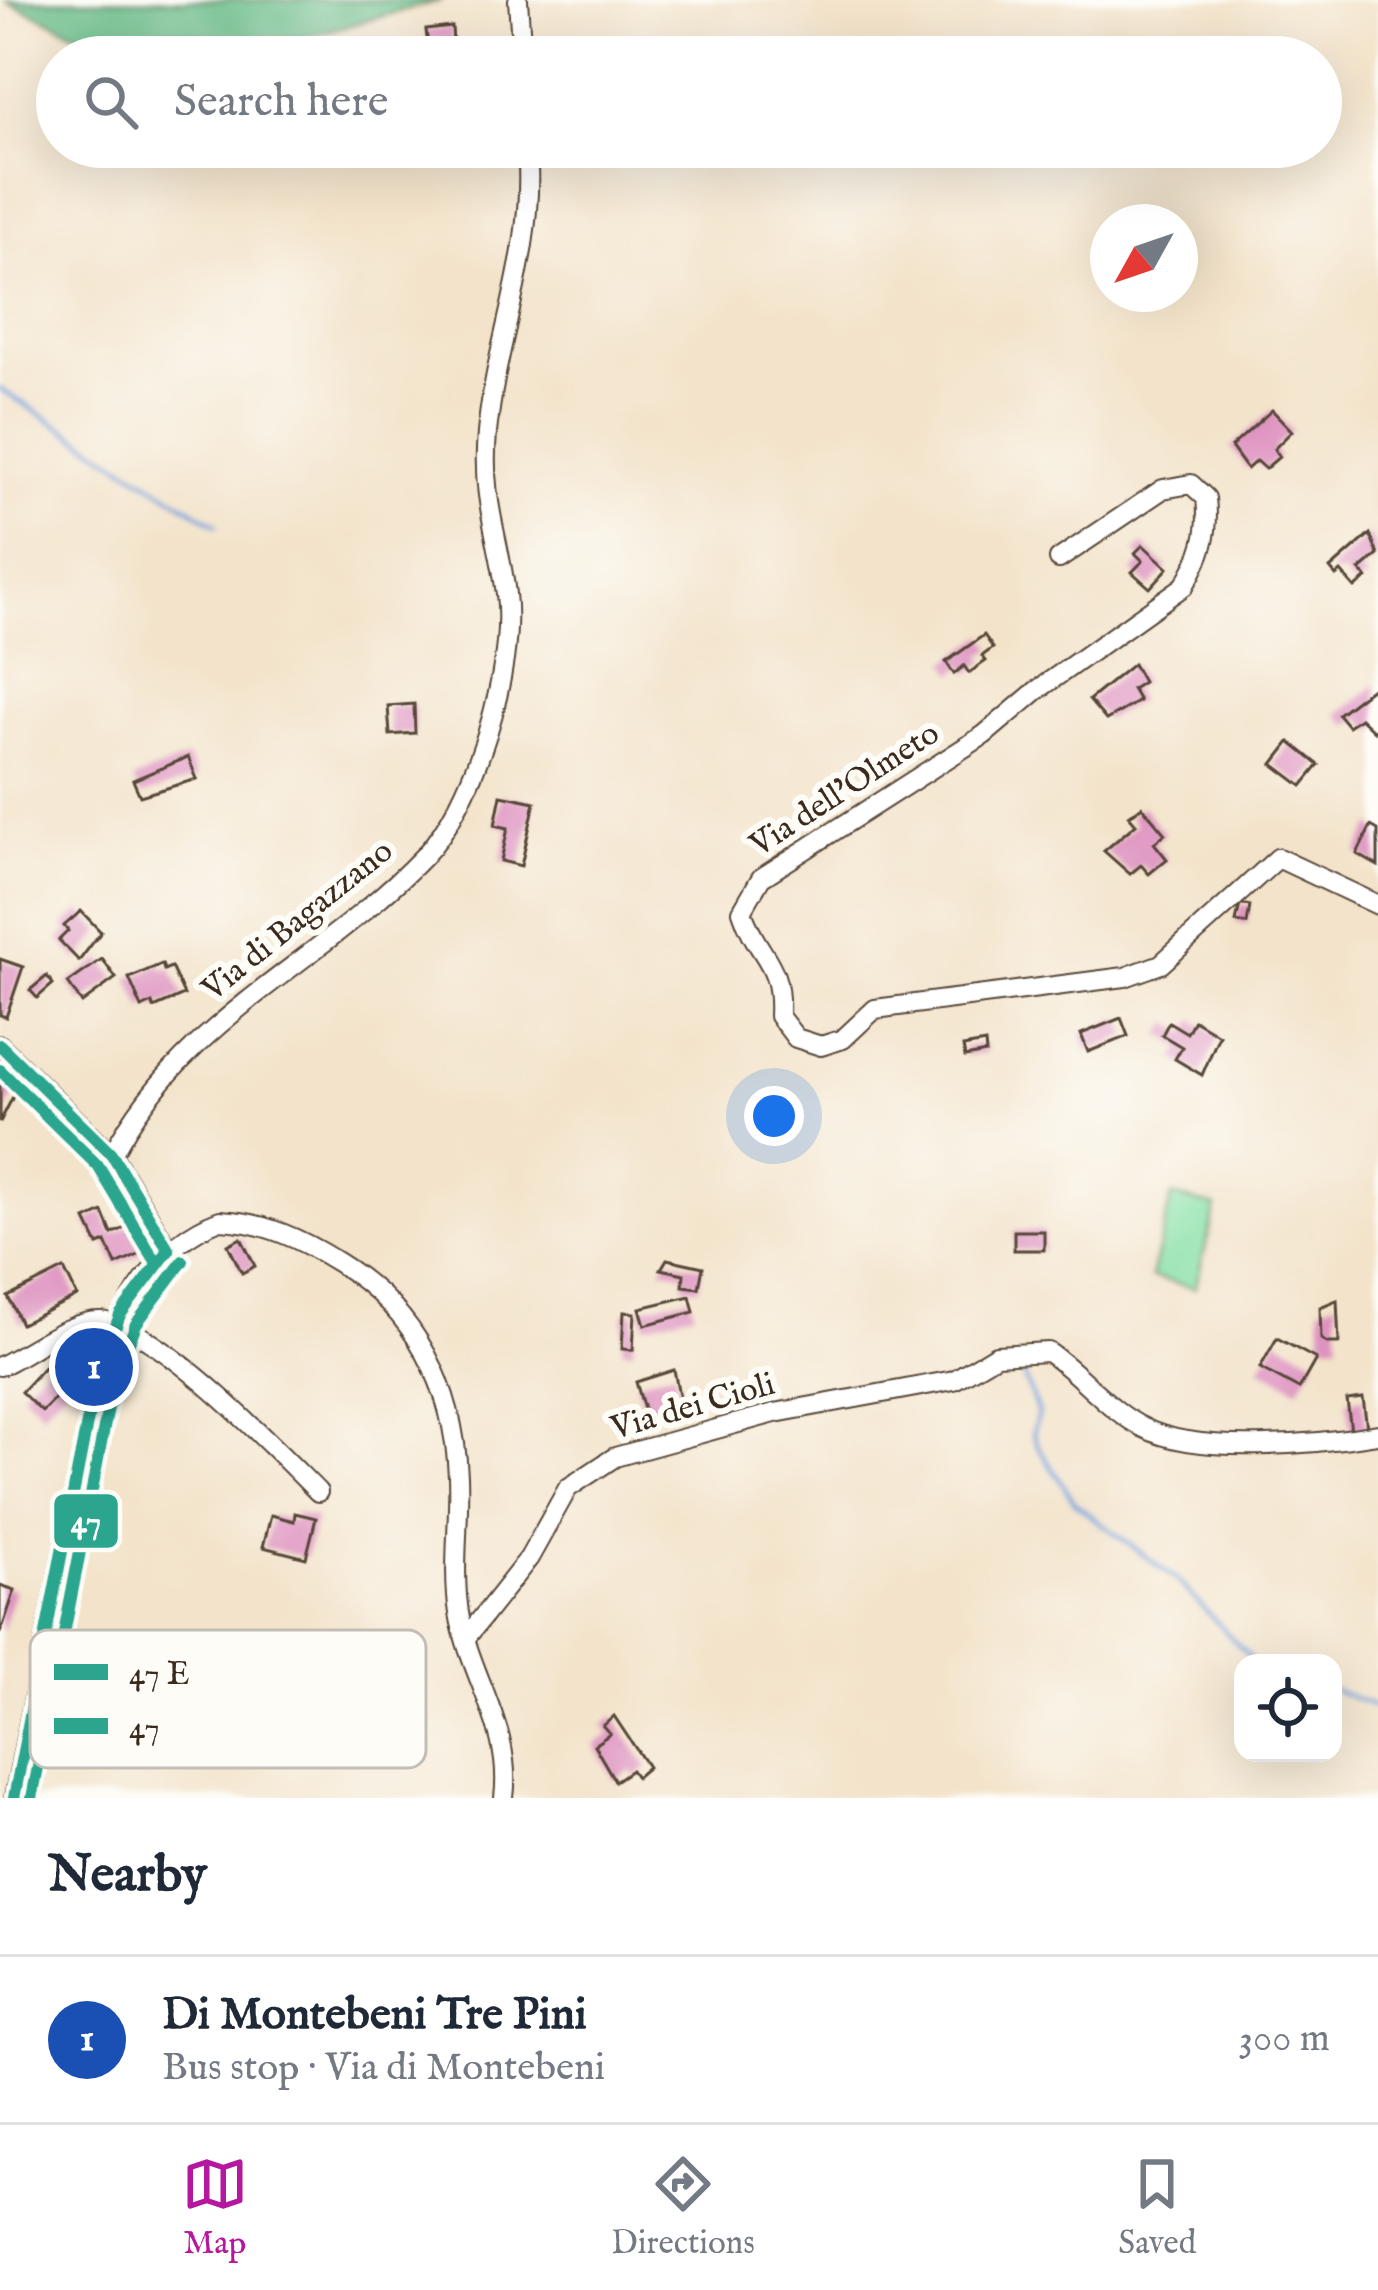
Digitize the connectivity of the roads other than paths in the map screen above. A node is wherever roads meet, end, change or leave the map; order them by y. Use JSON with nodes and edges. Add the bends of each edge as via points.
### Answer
{"nodes":[{"id":1,"x":518,"y":0,"type":"edge"},
{"id":2,"x":521,"y":36,"type":"edge"},
{"id":3,"x":529,"y":168,"type":"edge"},
{"id":4,"x":1059,"y":559,"type":"dead end"},
{"id":5,"x":1378,"y":905,"type":"edge"},
{"id":6,"x":0,"y":1045,"type":"edge"},
{"id":7,"x":112,"y":1155,"type":"junction"},
{"id":8,"x":169,"y":1250,"type":"junction"},
{"id":9,"x":116,"y":1326,"type":"junction"},
{"id":10,"x":0,"y":1366,"type":"edge"},
{"id":11,"x":1378,"y":1434,"type":"edge"},
{"id":12,"x":318,"y":1492,"type":"dead end"},
{"id":13,"x":46,"y":1630,"type":"edge"},
{"id":14,"x":466,"y":1638,"type":"junction"},
{"id":15,"x":30,"y":1713,"type":"edge"},
{"id":16,"x":14,"y":1798,"type":"edge"},
{"id":17,"x":504,"y":1798,"type":"edge"}],
"edges":[{"from":1,"to":2,"type":"street"},
{"from":3,"to":7,"type":"street","name":"Via di Bagazzano","via":[[532,205],[488,430],[485,502],[506,594],[507,638],[473,771],[428,852],[159,1080]]},
{"from":4,"to":5,"type":"street","name":"Via dell'Olmeto","via":[[1163,489],[1190,484],[1206,498],[1209,526],[1184,586],[984,735],[761,878],[742,911],[781,979],[779,1016],[796,1038],[821,1046],[843,1039],[875,1009],[1125,977],[1160,964],[1278,858]]},
{"from":6,"to":7,"type":"street"},
{"from":7,"to":8,"type":"street"},
{"from":8,"to":9,"type":"street"},
{"from":8,"to":14,"type":"street","via":[[220,1220],[249,1221],[366,1280],[415,1329],[447,1396],[458,1476],[454,1569]]},
{"from":9,"to":10,"type":"street","via":[[81,1326]]},
{"from":9,"to":12,"type":"street","via":[[171,1357],[242,1414]]},
{"from":9,"to":13,"type":"street","via":[[80,1448]]},
{"from":11,"to":14,"type":"street","name":"Via dei Cioli","via":[[1257,1443],[1170,1438],[1142,1427],[1048,1352],[1022,1349],[954,1380],[776,1413],[615,1456],[568,1487],[529,1558]]},
{"from":14,"to":17,"type":"street","via":[[503,1739]]},
{"from":15,"to":16,"type":"street"}]}
